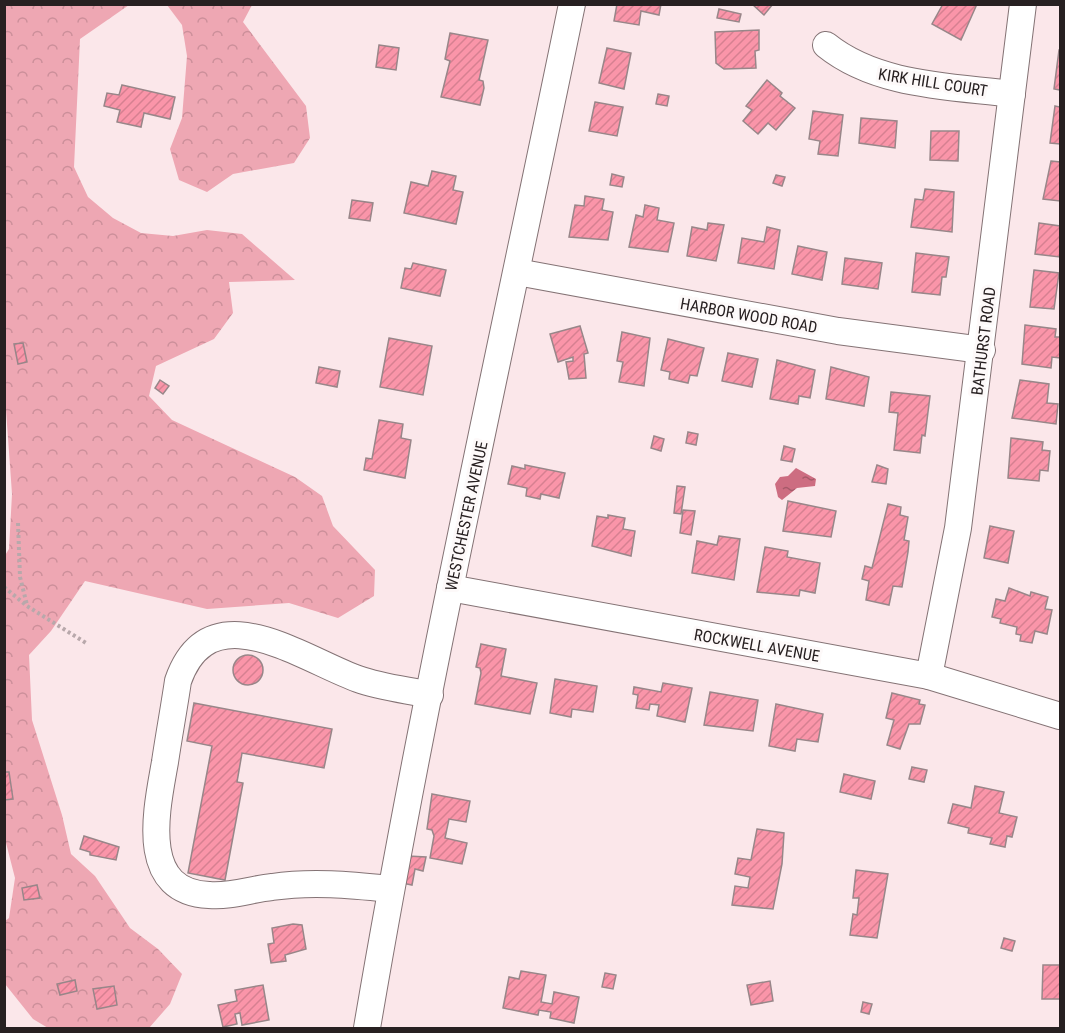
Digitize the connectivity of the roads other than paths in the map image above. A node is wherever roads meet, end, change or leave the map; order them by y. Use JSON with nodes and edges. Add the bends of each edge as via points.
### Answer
{"nodes":[{"id":1,"x":572,"y":4,"type":"edge"},
{"id":2,"x":1023,"y":4,"type":"edge"},
{"id":3,"x":826,"y":45,"type":"dead end"},
{"id":4,"x":1012,"y":94,"type":"junction"},
{"id":5,"x":517,"y":272,"type":"junction"},
{"id":6,"x":982,"y":350,"type":"junction"},
{"id":7,"x":450,"y":588,"type":"junction"},
{"id":8,"x":929,"y":676,"type":"junction"},
{"id":9,"x":430,"y":695,"type":"junction"},
{"id":10,"x":1060,"y":716,"type":"edge"},
{"id":11,"x":391,"y":889,"type":"junction"},
{"id":12,"x":367,"y":1029,"type":"edge"}],
"edges":[{"from":1,"to":5,"type":"street","name":"WESTCHESTER AVENUE"},
{"from":2,"to":4,"type":"street","name":"BATHURST ROAD"},
{"from":3,"to":4,"type":"street","name":"KIRK HILL COURT","via":[[844,60],[868,71]]},
{"from":4,"to":6,"type":"street","name":"BATHURST ROAD"},
{"from":5,"to":6,"type":"street","name":"HARBOR WOOD ROAD","via":[[838,331]]},
{"from":5,"to":7,"type":"street","name":"WESTCHESTER AVENUE"},
{"from":6,"to":8,"type":"street","name":"BATHURST ROAD","via":[[958,528]]},
{"from":7,"to":8,"type":"street","name":"ROCKWELL AVENUE"},
{"from":7,"to":9,"type":"street","name":"WESTCHESTER AVENUE"},
{"from":8,"to":10,"type":"street","name":"ROCKWELL AVENUE"},
{"from":9,"to":11,"type":"street","name":"WESTCHESTER AVENUE"},
{"from":9,"to":11,"type":"street","via":[[360,680],[258,636],[212,639],[196,648],[178,681],[154,826],[159,856],[176,886],[211,896],[301,884]]},
{"from":11,"to":12,"type":"street","name":"WESTCHESTER AVENUE"}]}
